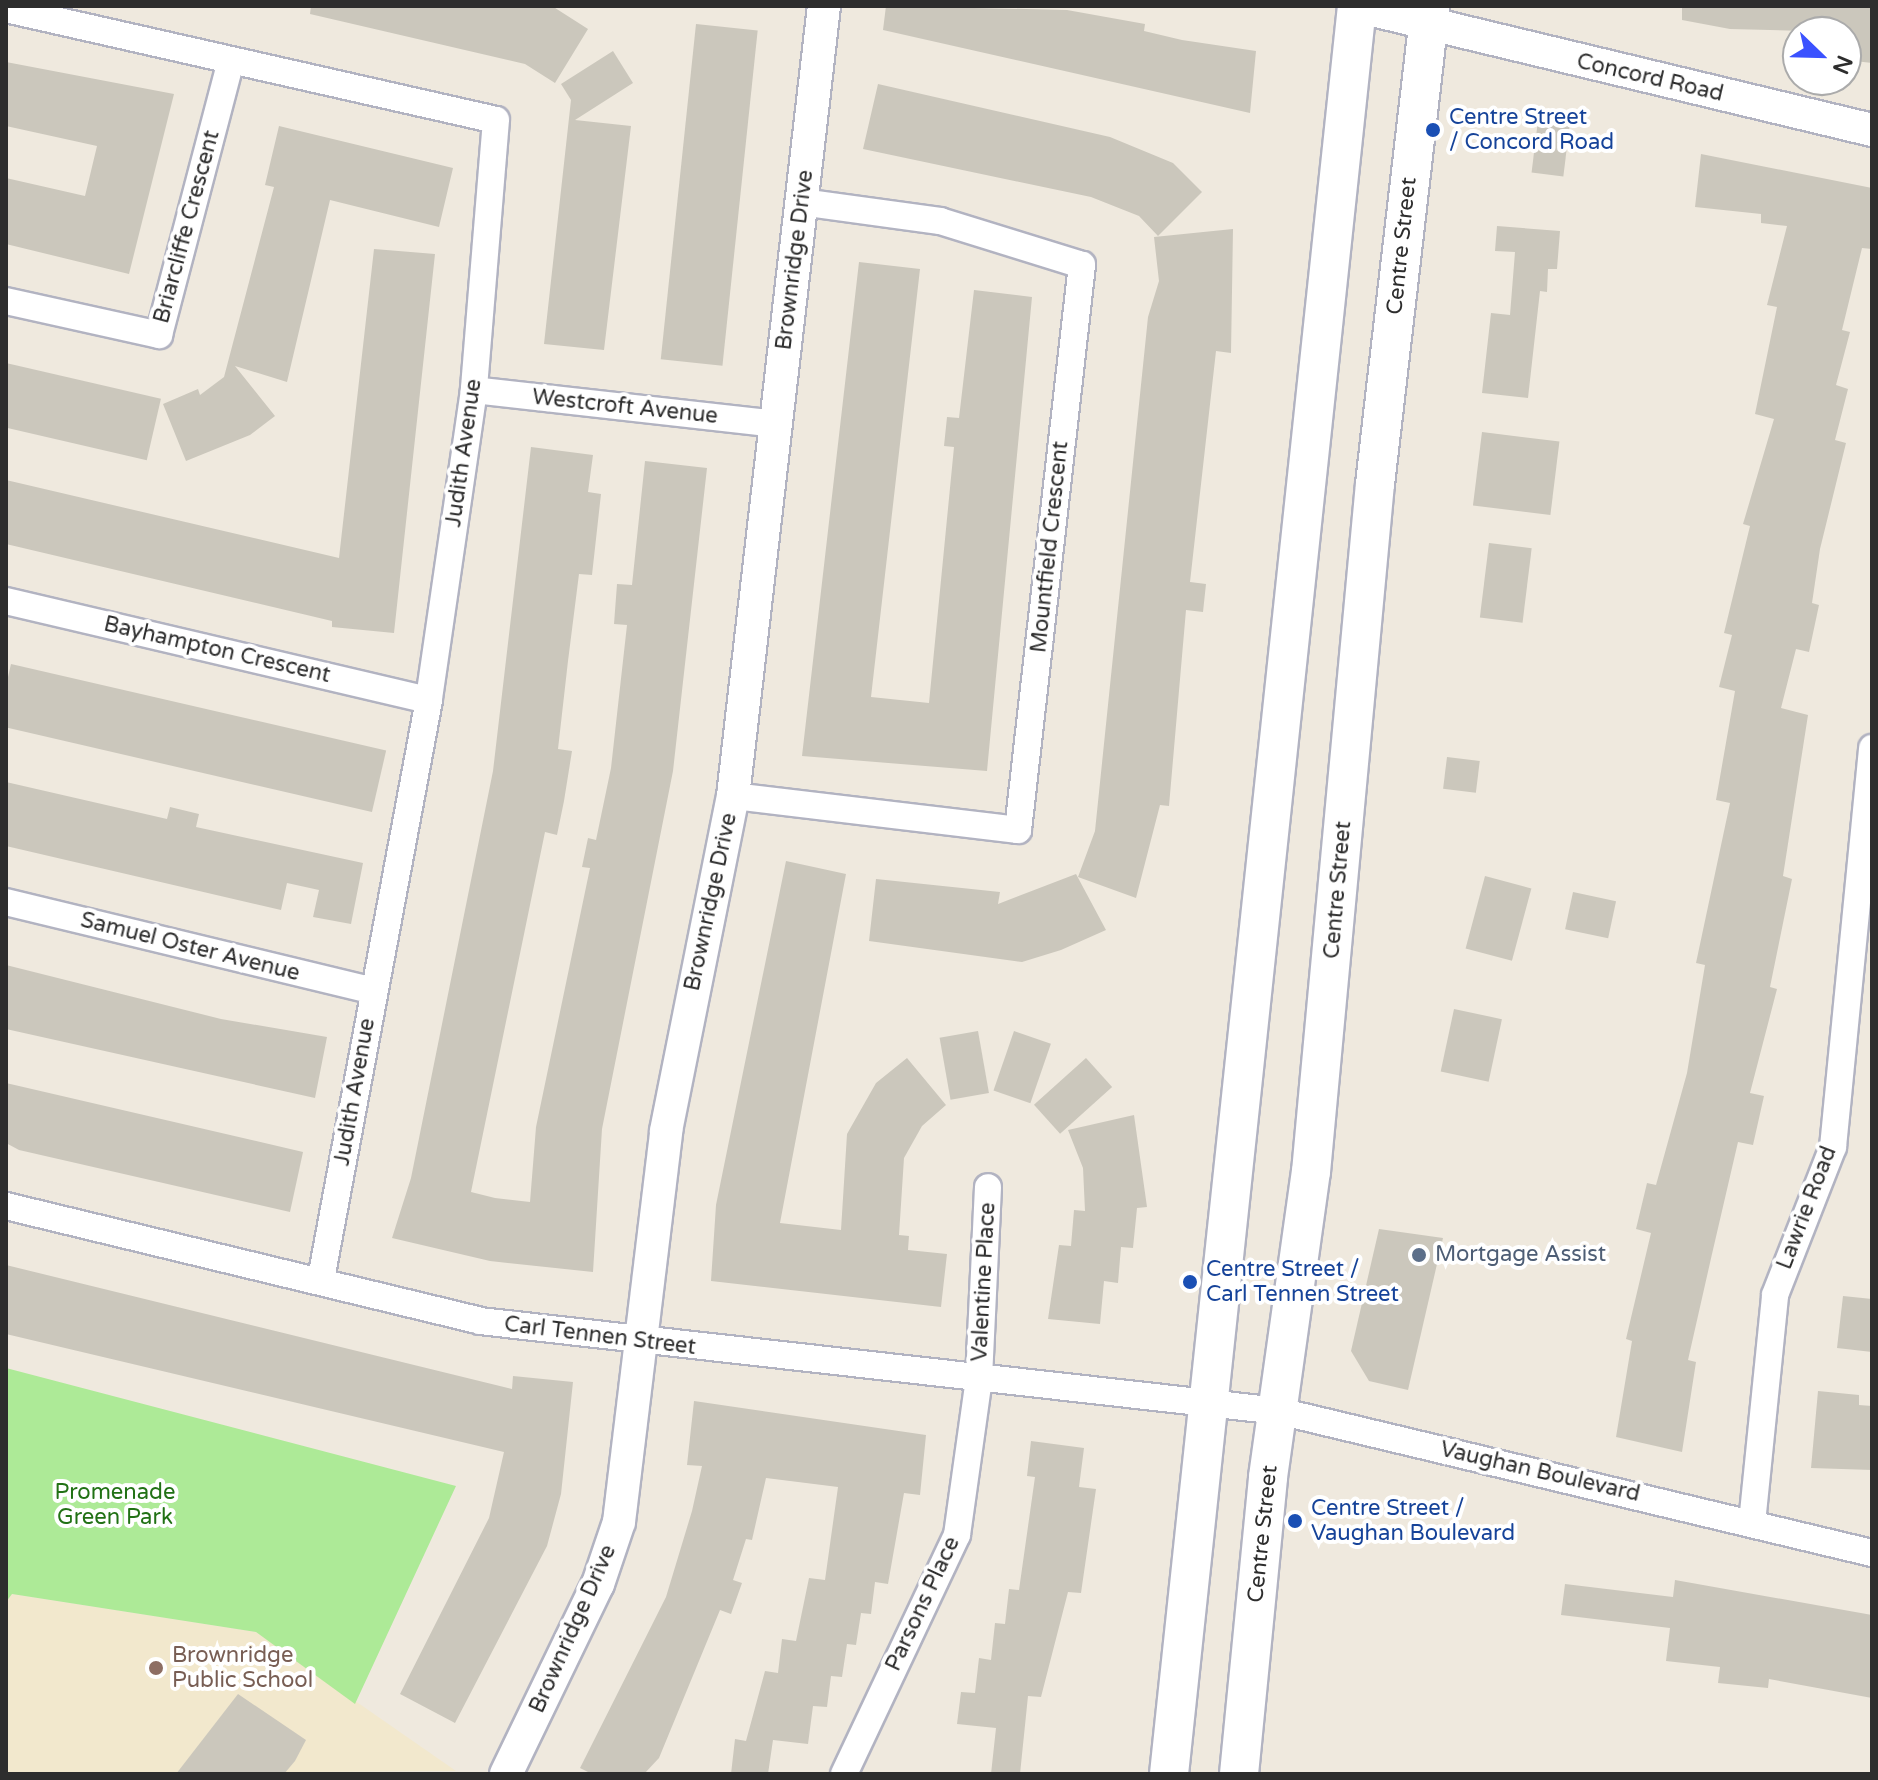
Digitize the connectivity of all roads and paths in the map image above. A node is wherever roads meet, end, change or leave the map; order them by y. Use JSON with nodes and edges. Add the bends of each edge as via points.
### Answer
{"nodes":[{"id":1,"x":824,"y":6,"type":"edge"},
{"id":2,"x":1357,"y":6,"type":"edge"},
{"id":3,"x":6,"y":9,"type":"edge"},
{"id":4,"x":1429,"y":16,"type":"edge"},
{"id":5,"x":231,"y":61,"type":"junction"},
{"id":6,"x":1872,"y":130,"type":"edge"},
{"id":7,"x":801,"y":202,"type":"junction"},
{"id":8,"x":6,"y":301,"type":"edge"},
{"id":9,"x":474,"y":390,"type":"junction"},
{"id":10,"x":775,"y":424,"type":"junction"},
{"id":11,"x":6,"y":601,"type":"edge"},
{"id":12,"x":429,"y":700,"type":"junction"},
{"id":13,"x":1872,"y":748,"type":"edge"},
{"id":14,"x":733,"y":796,"type":"junction"},
{"id":15,"x":6,"y":902,"type":"edge"},
{"id":16,"x":373,"y":991,"type":"junction"},
{"id":17,"x":988,"y":1187,"type":"dead end"},
{"id":18,"x":6,"y":1206,"type":"edge"},
{"id":19,"x":321,"y":1279,"type":"junction"},
{"id":20,"x":641,"y":1343,"type":"junction"},
{"id":21,"x":979,"y":1378,"type":"junction"},
{"id":22,"x":1205,"y":1401,"type":"junction"},
{"id":23,"x":1279,"y":1411,"type":"junction"},
{"id":24,"x":1752,"y":1523,"type":"junction"},
{"id":25,"x":1872,"y":1553,"type":"edge"},
{"id":26,"x":506,"y":1774,"type":"edge"},
{"id":27,"x":844,"y":1774,"type":"edge"},
{"id":28,"x":1169,"y":1774,"type":"edge"},
{"id":29,"x":1239,"y":1774,"type":"edge"}],
"edges":[{"from":1,"to":7,"type":"street","name":"Brownridge Drive"},
{"from":2,"to":4,"type":"street","name":"Concord Road"},
{"from":2,"to":22,"type":"main road"},
{"from":3,"to":5,"type":"street","name":"Judith Avenue"},
{"from":4,"to":6,"type":"street","name":"Concord Road"},
{"from":4,"to":23,"type":"main road","name":"Centre Street","via":[[1374,500],[1311,1172]]},
{"from":5,"to":8,"type":"street","name":"Briarcliffe Crescent","via":[[159,335]]},
{"from":5,"to":9,"type":"street","name":"Judith Avenue","via":[[496,120]]},
{"from":7,"to":10,"type":"street","name":"Brownridge Drive"},
{"from":7,"to":14,"type":"street","name":"Mountfield Crescent","via":[[940,221],[1082,265],[1020,814],[1018,830]]},
{"from":9,"to":10,"type":"street","name":"Westcroft Avenue"},
{"from":9,"to":12,"type":"street","name":"Judith Avenue"},
{"from":10,"to":14,"type":"street","name":"Brownridge Drive"},
{"from":11,"to":12,"type":"street","name":"Bayhampton Crescent"},
{"from":12,"to":16,"type":"street","name":"Judith Avenue"},
{"from":13,"to":24,"type":"street","name":"Lawrie Road","via":[[1833,1147],[1775,1295]]},
{"from":14,"to":20,"type":"street","name":"Brownridge Drive","via":[[666,1131]]},
{"from":15,"to":16,"type":"street","name":"Samuel Oster Avenue"},
{"from":16,"to":19,"type":"street","name":"Judith Avenue"},
{"from":17,"to":21,"type":"street","name":"Valentine Place"},
{"from":18,"to":19,"type":"street","name":"Carl Tennen Street"},
{"from":19,"to":20,"type":"street","name":"Carl Tennen Street","via":[[480,1321]]},
{"from":20,"to":21,"type":"street","name":"Carl Tennen Street"},
{"from":20,"to":26,"type":"street","name":"Brownridge Drive","via":[[619,1522],[598,1584]]},
{"from":21,"to":22,"type":"street","name":"Carl Tennen Street"},
{"from":21,"to":27,"type":"street","name":"Parsons Place","via":[[957,1535]]},
{"from":22,"to":23,"type":"street","name":"Vaughan Boulevard"},
{"from":22,"to":28,"type":"main road"},
{"from":23,"to":24,"type":"street","name":"Vaughan Boulevard"},
{"from":23,"to":29,"type":"main road","name":"Centre Street"},
{"from":24,"to":25,"type":"street","name":"Vaughan Boulevard"}]}
